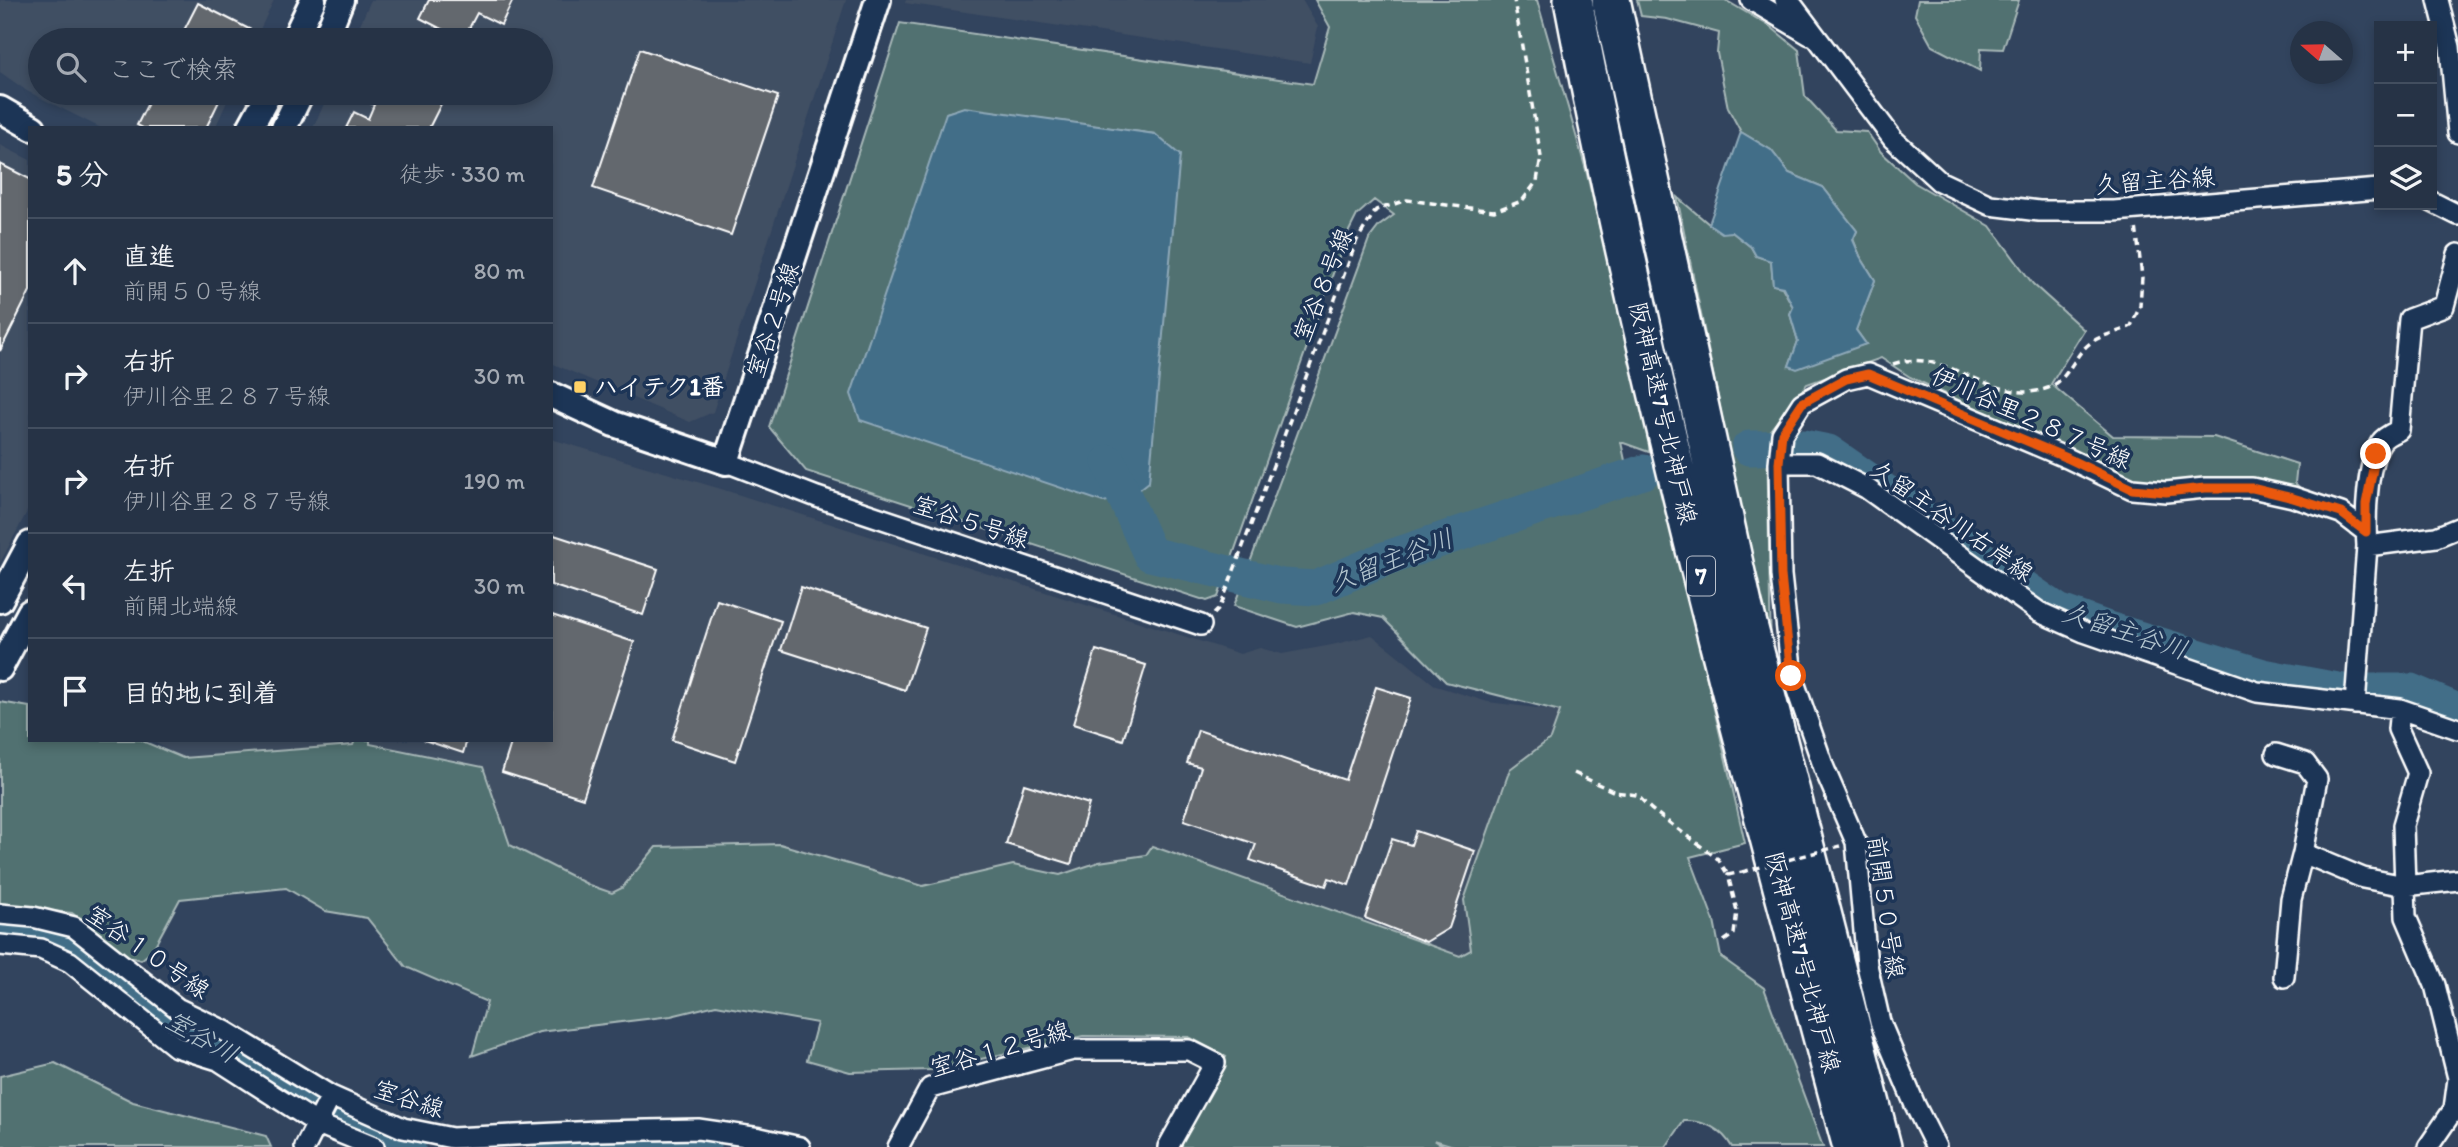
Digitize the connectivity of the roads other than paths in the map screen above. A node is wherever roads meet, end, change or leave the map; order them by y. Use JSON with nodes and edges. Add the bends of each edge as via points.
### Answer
{"nodes":[{"id":1,"x":313,"y":0,"type":"edge"},
{"id":2,"x":341,"y":0,"type":"edge"},
{"id":3,"x":878,"y":0,"type":"edge"},
{"id":4,"x":1555,"y":0,"type":"edge"},
{"id":5,"x":1573,"y":0,"type":"edge"},
{"id":6,"x":1751,"y":0,"type":"edge"},
{"id":7,"x":1785,"y":0,"type":"edge"},
{"id":8,"x":2438,"y":0,"type":"edge"},
{"id":9,"x":1614,"y":8,"type":"edge"},
{"id":10,"x":300,"y":28,"type":"edge"},
{"id":11,"x":330,"y":28,"type":"edge"},
{"id":12,"x":1819,"y":41,"type":"junction"},
{"id":13,"x":262,"y":105,"type":"edge"},
{"id":14,"x":295,"y":105,"type":"edge"},
{"id":15,"x":0,"y":109,"type":"edge"},
{"id":16,"x":1595,"y":120,"type":"junction"},
{"id":17,"x":30,"y":126,"type":"edge"},
{"id":18,"x":251,"y":126,"type":"edge"},
{"id":19,"x":285,"y":126,"type":"edge"},
{"id":20,"x":2458,"y":133,"type":"edge"},
{"id":21,"x":2374,"y":189,"type":"edge"},
{"id":22,"x":2437,"y":204,"type":"edge"},
{"id":23,"x":2458,"y":215,"type":"edge"},
{"id":24,"x":2458,"y":254,"type":"edge"},
{"id":25,"x":553,"y":396,"type":"edge"},
{"id":26,"x":1780,"y":452,"type":"junction"},
{"id":27,"x":726,"y":462,"type":"junction"},
{"id":28,"x":2458,"y":528,"type":"edge"},
{"id":29,"x":2367,"y":539,"type":"junction"},
{"id":30,"x":28,"y":548,"type":"edge"},
{"id":31,"x":0,"y":600,"type":"edge"},
{"id":32,"x":28,"y":616,"type":"edge"},
{"id":33,"x":1201,"y":625,"type":"road end"},
{"id":34,"x":0,"y":668,"type":"edge"},
{"id":35,"x":2356,"y":694,"type":"junction"},
{"id":36,"x":2400,"y":709,"type":"junction"},
{"id":37,"x":2458,"y":729,"type":"edge"},
{"id":38,"x":2276,"y":754,"type":"dead end"},
{"id":39,"x":2303,"y":853,"type":"junction"},
{"id":40,"x":2458,"y":880,"type":"edge"},
{"id":41,"x":2405,"y":886,"type":"junction"},
{"id":42,"x":0,"y":914,"type":"edge"},
{"id":43,"x":0,"y":945,"type":"edge"},
{"id":44,"x":2284,"y":977,"type":"dead end"},
{"id":45,"x":2458,"y":1078,"type":"edge"},
{"id":46,"x":331,"y":1096,"type":"junction"},
{"id":47,"x":318,"y":1124,"type":"junction"},
{"id":48,"x":304,"y":1147,"type":"edge"},
{"id":49,"x":374,"y":1147,"type":"edge"},
{"id":50,"x":800,"y":1147,"type":"edge"},
{"id":51,"x":898,"y":1147,"type":"edge"},
{"id":52,"x":1168,"y":1147,"type":"edge"},
{"id":53,"x":1853,"y":1147,"type":"edge"},
{"id":54,"x":1882,"y":1147,"type":"edge"},
{"id":55,"x":1936,"y":1147,"type":"edge"},
{"id":56,"x":2428,"y":1147,"type":"edge"}],
"edges":[{"from":1,"to":10,"type":"street"},
{"from":2,"to":11,"type":"street"},
{"from":3,"to":27,"type":"street","name":"室谷２号線"},
{"from":4,"to":16,"type":"highway"},
{"from":5,"to":16,"type":"highway","name":"阪神高速7号北神戸線","number":"7"},
{"from":6,"to":12,"type":"street"},
{"from":7,"to":12,"type":"street","name":"久留主谷線"},
{"from":8,"to":20,"type":"street","via":[[2450,47]]},
{"from":9,"to":54,"type":"highway","name":"阪神高速7号北神戸線","number":"7","via":[[1743,605]]},
{"from":12,"to":21,"type":"street","name":"久留主谷線","via":[[1893,139],[1939,181],[1990,205],[2039,211],[2134,209]]},
{"from":13,"to":18,"type":"street"},
{"from":14,"to":19,"type":"street"},
{"from":15,"to":17,"type":"street"},
{"from":16,"to":53,"type":"highway","name":"阪神高速7号北神戸線","number":"7","via":[[1704,590]]},
{"from":22,"to":23,"type":"street"},
{"from":24,"to":29,"type":"street","via":[[2444,306],[2409,319],[2399,430],[2382,439],[2376,454],[2366,504]]},
{"from":25,"to":27,"type":"street","via":[[614,424]]},
{"from":26,"to":29,"type":"street","name":"伊川谷里２８７号線","via":[[1782,433],[1802,403],[1846,379],[1868,374],[2132,489],[2252,488],[2341,513]]},
{"from":26,"to":35,"type":"street","name":"久留主谷川右岸線","via":[[1817,463],[1866,488],[2039,612],[2084,632],[2257,692]]},
{"from":26,"to":55,"type":"street","name":"前開５０号線","via":[[1781,575],[1791,676],[1856,842],[1867,965],[1880,1022]]},
{"from":27,"to":33,"type":"street","name":"室谷５号線","via":[[817,497]]},
{"from":28,"to":29,"type":"street","via":[[2435,537]]},
{"from":29,"to":35,"type":"street"},
{"from":30,"to":31,"type":"street"},
{"from":32,"to":34,"type":"street"},
{"from":35,"to":36,"type":"street","name":"久留主谷川右岸線"},
{"from":36,"to":37,"type":"street","name":"久留主谷川右岸線"},
{"from":36,"to":41,"type":"street","via":[[2398,729],[2418,773],[2403,825]]},
{"from":38,"to":39,"type":"street","via":[[2305,763],[2317,779]]},
{"from":39,"to":41,"type":"street","via":[[2363,878]]},
{"from":39,"to":44,"type":"street","via":[[2291,899]]},
{"from":40,"to":41,"type":"street"},
{"from":41,"to":45,"type":"street","via":[[2406,917],[2435,985]]},
{"from":42,"to":46,"type":"street","name":"室谷１０号線","via":[[74,927],[177,1008],[225,1031]]},
{"from":43,"to":47,"type":"street","via":[[41,949],[70,962],[176,1047],[218,1060]]},
{"from":45,"to":56,"type":"street","via":[[2454,1109]]},
{"from":46,"to":47,"type":"street"},
{"from":46,"to":50,"type":"street","name":"室谷線","via":[[403,1128],[452,1138],[698,1129]]},
{"from":47,"to":48,"type":"street"},
{"from":47,"to":49,"type":"street"},
{"from":51,"to":52,"type":"street","name":"室谷１２号線","via":[[930,1088],[1073,1050],[1189,1050],[1214,1063]]}]}
